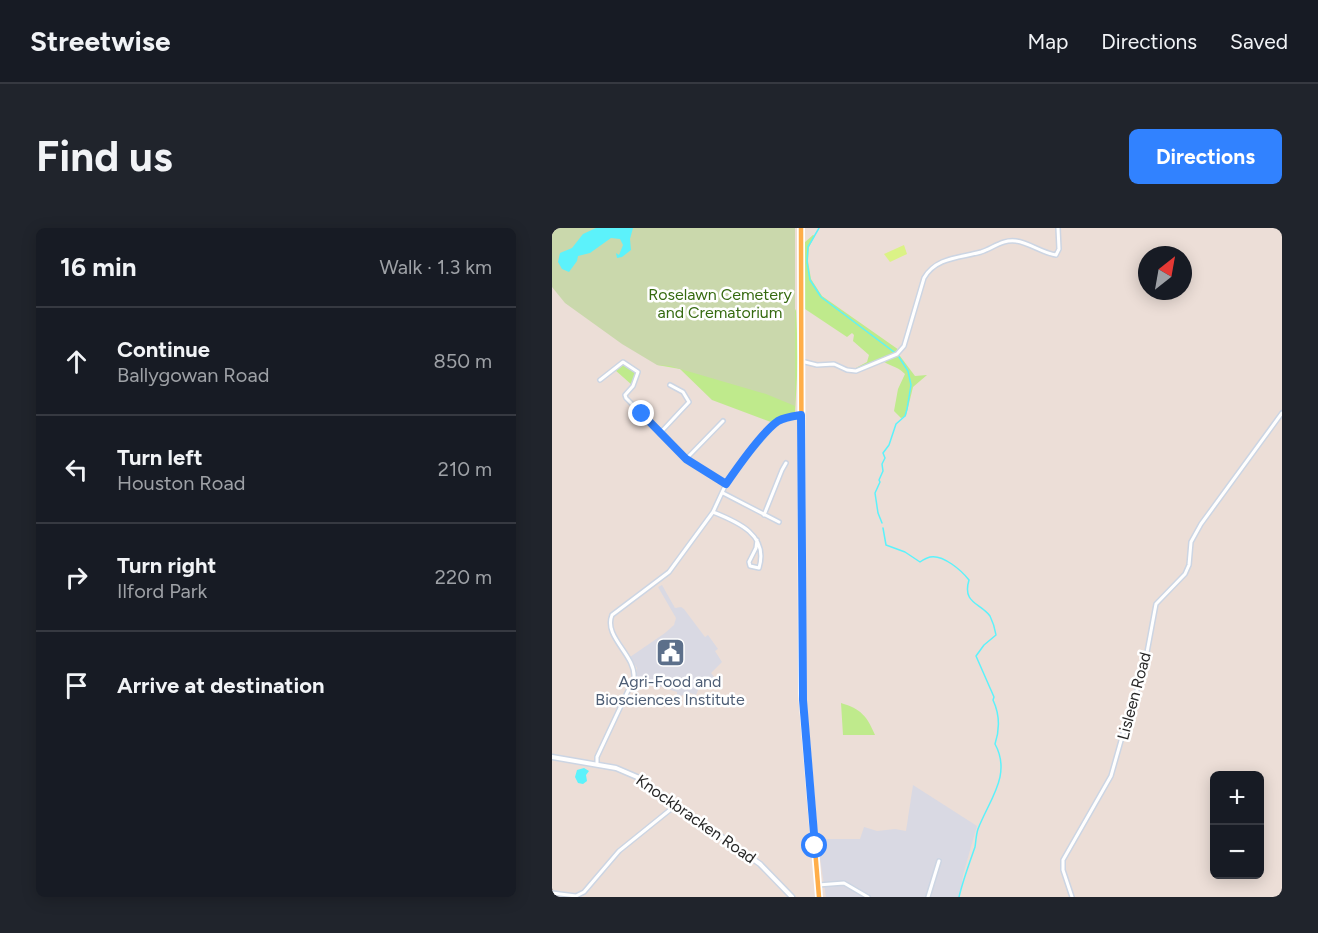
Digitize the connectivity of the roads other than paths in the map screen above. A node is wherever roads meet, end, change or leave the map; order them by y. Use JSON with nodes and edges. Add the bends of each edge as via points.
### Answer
{"nodes":[{"id":1,"x":801,"y":228,"type":"edge"},
{"id":2,"x":1058,"y":228,"type":"edge"},
{"id":3,"x":801,"y":361,"type":"junction"},
{"id":4,"x":600,"y":380,"type":"dead end"},
{"id":5,"x":670,"y":385,"type":"dead end"},
{"id":6,"x":1282,"y":413,"type":"edge"},
{"id":7,"x":801,"y":415,"type":"junction"},
{"id":8,"x":723,"y":421,"type":"dead end"},
{"id":9,"x":660,"y":433,"type":"junction"},
{"id":10,"x":686,"y":459,"type":"junction"},
{"id":11,"x":786,"y":463,"type":"dead end"},
{"id":12,"x":726,"y":484,"type":"junction"},
{"id":13,"x":723,"y":493,"type":"junction"},
{"id":14,"x":713,"y":512,"type":"junction"},
{"id":15,"x":764,"y":514,"type":"junction"},
{"id":16,"x":778,"y":522,"type":"dead end"},
{"id":17,"x":756,"y":540,"type":"junction"},
{"id":18,"x":552,"y":757,"type":"edge"},
{"id":19,"x":597,"y":764,"type":"junction"},
{"id":20,"x":676,"y":804,"type":"junction"},
{"id":21,"x":939,"y":861,"type":"dead end"},
{"id":22,"x":818,"y":885,"type":"junction"},
{"id":23,"x":552,"y":893,"type":"edge"},
{"id":24,"x":792,"y":897,"type":"edge"},
{"id":25,"x":819,"y":897,"type":"edge"},
{"id":26,"x":868,"y":897,"type":"edge"},
{"id":27,"x":928,"y":897,"type":"edge"},
{"id":28,"x":1072,"y":897,"type":"edge"}],
"edges":[{"from":1,"to":3,"type":"main road"},
{"from":2,"to":3,"type":"street","via":[[1056,255],[1010,241],[942,261],[928,271],[904,346],[897,354],[856,371]]},
{"from":3,"to":7,"type":"main road"},
{"from":4,"to":9,"type":"street","via":[[623,362],[638,372],[625,397]]},
{"from":5,"to":9,"type":"street","via":[[683,392],[689,402]]},
{"from":6,"to":28,"type":"street","name":"Lisleen Road","via":[[1198,530],[1189,548],[1185,574],[1156,604],[1143,674],[1111,776],[1063,860]]},
{"from":7,"to":12,"type":"street","via":[[776,423]]},
{"from":7,"to":22,"type":"main road","via":[[803,720]]},
{"from":8,"to":10,"type":"street"},
{"from":9,"to":10,"type":"street"},
{"from":10,"to":12,"type":"street"},
{"from":11,"to":15,"type":"street"},
{"from":12,"to":13,"type":"street"},
{"from":13,"to":14,"type":"street"},
{"from":13,"to":15,"type":"street"},
{"from":14,"to":17,"type":"street","via":[[744,527]]},
{"from":14,"to":19,"type":"street","via":[[669,572],[610,618],[617,641],[634,667],[634,678]]},
{"from":15,"to":16,"type":"street"},
{"from":17,"to":17,"type":"street","via":[[760,547],[759,568],[749,565]]},
{"from":18,"to":19,"type":"street","name":"Knockbracken Road"},
{"from":19,"to":20,"type":"street","name":"Knockbracken Road","via":[[637,777]]},
{"from":20,"to":23,"type":"street","via":[[619,851],[584,891],[576,896]]},
{"from":20,"to":24,"type":"street","name":"Knockbracken Road","via":[[760,864]]},
{"from":21,"to":27,"type":"street"},
{"from":22,"to":25,"type":"main road"},
{"from":22,"to":26,"type":"street","via":[[844,883]]}]}
